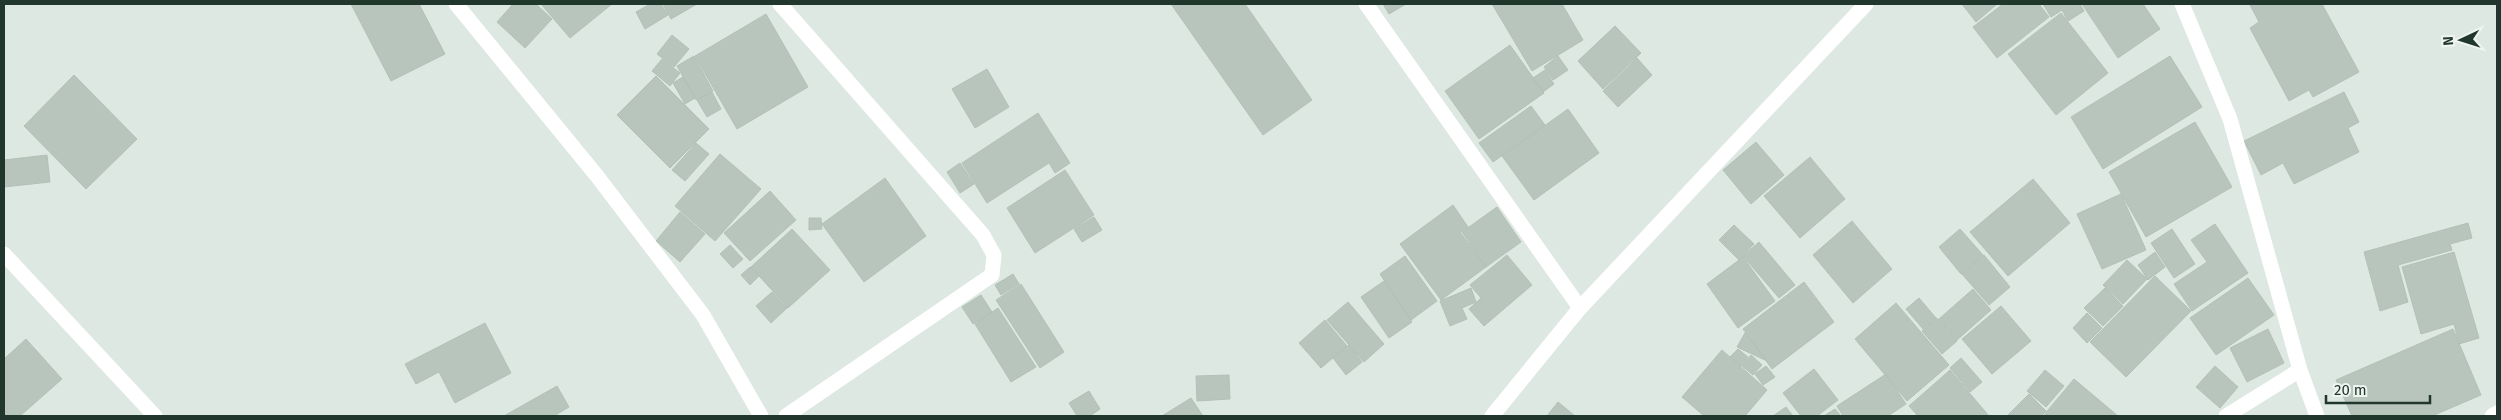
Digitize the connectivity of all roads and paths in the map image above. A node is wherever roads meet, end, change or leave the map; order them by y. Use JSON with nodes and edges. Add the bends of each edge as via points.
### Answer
{"nodes":[{"id":1,"x":456,"y":4,"type":"edge"},
{"id":2,"x":780,"y":4,"type":"edge"},
{"id":3,"x":1366,"y":4,"type":"edge"},
{"id":4,"x":1866,"y":4,"type":"edge"},
{"id":5,"x":2182,"y":4,"type":"edge"},
{"id":6,"x":4,"y":254,"type":"edge"},
{"id":7,"x":1580,"y":308,"type":"junction"},
{"id":8,"x":2300,"y":370,"type":"junction"},
{"id":9,"x":2497,"y":413,"type":"edge"},
{"id":10,"x":154,"y":416,"type":"edge"},
{"id":11,"x":762,"y":416,"type":"edge"},
{"id":12,"x":786,"y":416,"type":"edge"},
{"id":13,"x":1492,"y":416,"type":"edge"},
{"id":14,"x":2226,"y":416,"type":"edge"},
{"id":15,"x":2317,"y":416,"type":"edge"},
{"id":16,"x":2492,"y":416,"type":"edge"}],
"edges":[{"from":1,"to":11,"type":"street","via":[[597,176],[703,315]]},
{"from":2,"to":12,"type":"street","via":[[983,235],[994,255],[992,275]]},
{"from":3,"to":7,"type":"street"},
{"from":4,"to":7,"type":"street"},
{"from":5,"to":8,"type":"street","via":[[2230,119]]},
{"from":6,"to":10,"type":"street"},
{"from":7,"to":13,"type":"street"},
{"from":8,"to":14,"type":"street"},
{"from":8,"to":15,"type":"street"},
{"from":9,"to":16,"type":"street"}]}
